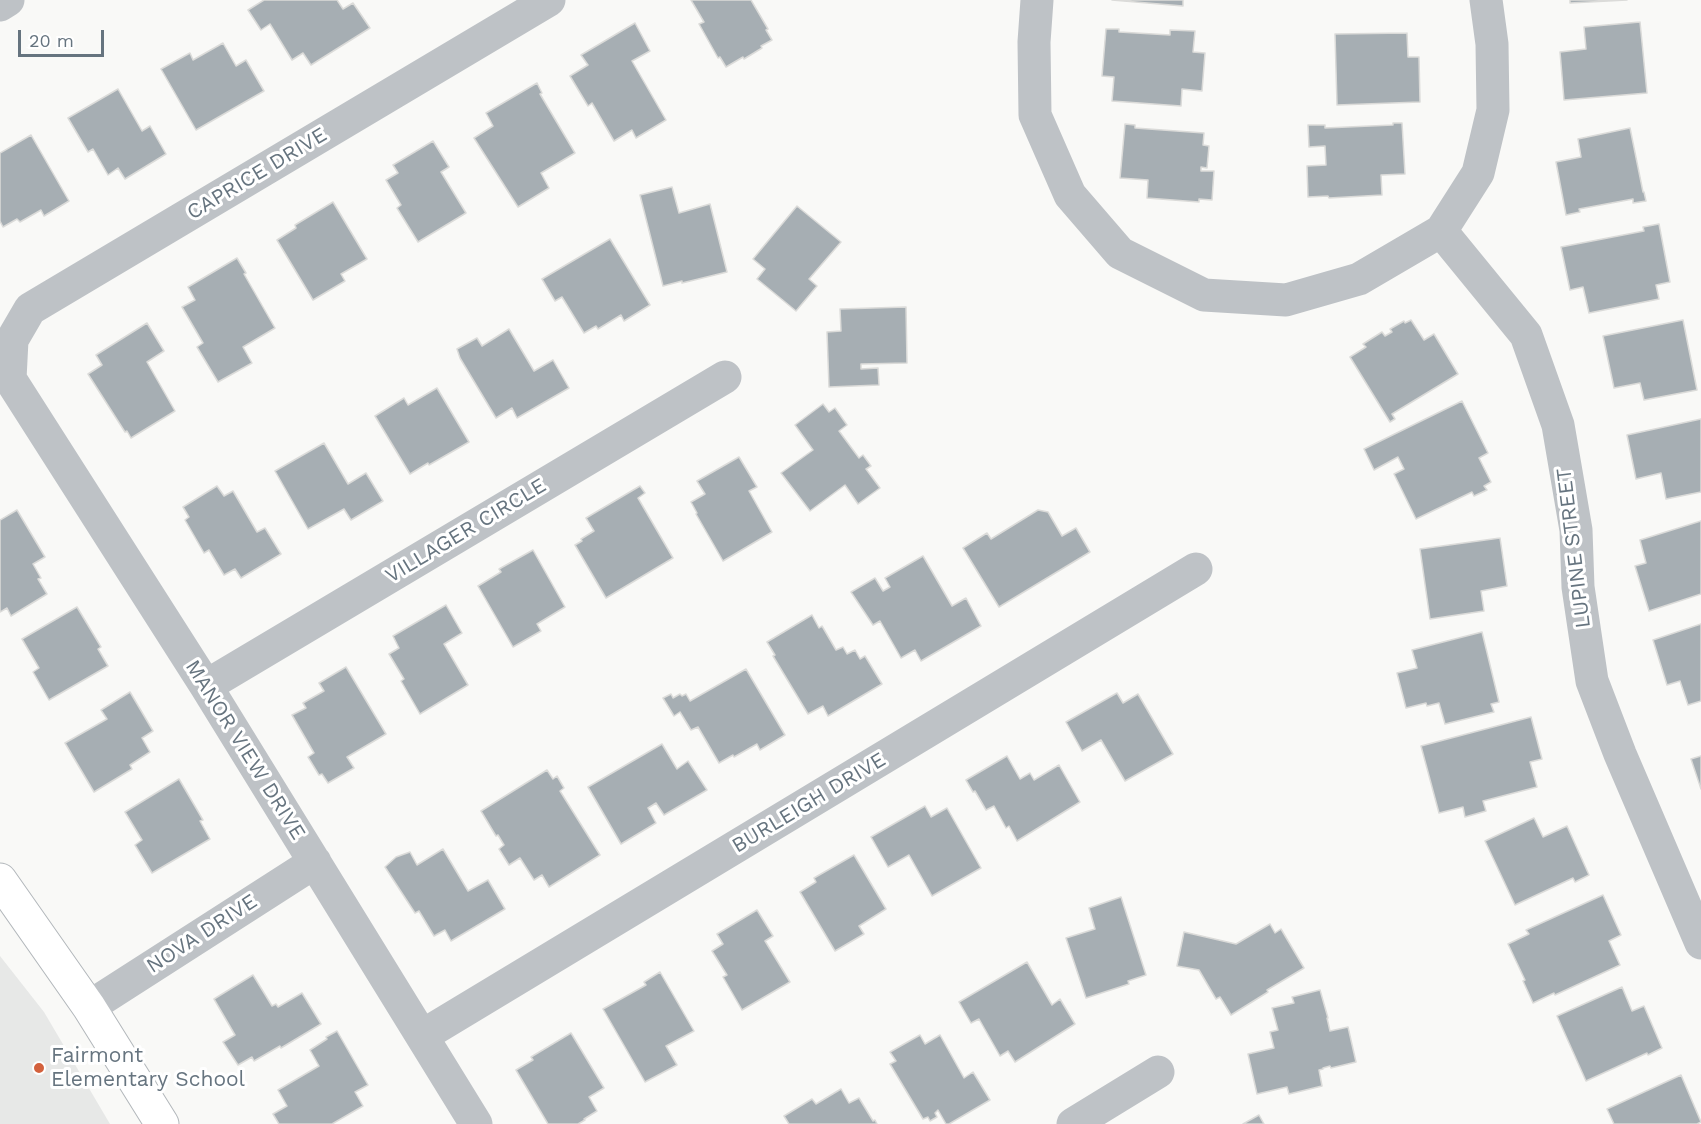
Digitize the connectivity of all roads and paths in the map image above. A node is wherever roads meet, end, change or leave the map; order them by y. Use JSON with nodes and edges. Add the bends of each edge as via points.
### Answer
{"nodes":[{"id":1,"x":8,"y":0,"type":"edge"},
{"id":2,"x":549,"y":0,"type":"edge"},
{"id":3,"x":1036,"y":0,"type":"edge"},
{"id":4,"x":1486,"y":0,"type":"edge"},
{"id":5,"x":0,"y":5,"type":"edge"},
{"id":6,"x":1441,"y":231,"type":"junction"},
{"id":7,"x":725,"y":377,"type":"dead end"},
{"id":8,"x":10,"y":379,"type":"joint"},
{"id":9,"x":1196,"y":569,"type":"dead end"},
{"id":10,"x":206,"y":686,"type":"junction"},
{"id":11,"x":315,"y":862,"type":"junction"},
{"id":12,"x":0,"y":880,"type":"edge"},
{"id":13,"x":1701,"y":943,"type":"edge"},
{"id":14,"x":89,"y":1007,"type":"junction"},
{"id":15,"x":422,"y":1036,"type":"junction"},
{"id":16,"x":1158,"y":1072,"type":"dead end"},
{"id":17,"x":162,"y":1124,"type":"edge"},
{"id":18,"x":476,"y":1124,"type":"edge"},
{"id":19,"x":1073,"y":1124,"type":"edge"}],
"edges":[{"from":1,"to":5,"type":"street"},
{"from":2,"to":8,"type":"street","name":"CAPRICE DRIVE","via":[[30,309],[12,340]]},
{"from":3,"to":6,"type":"street","via":[[1035,115],[1070,195],[1120,253],[1204,295],[1286,300],[1359,279]]},
{"from":4,"to":6,"type":"street","via":[[1492,44],[1493,110],[1478,173]]},
{"from":6,"to":13,"type":"street","name":"LUPINE STREET","via":[[1526,335],[1557,425],[1576,530],[1578,587],[1592,681]]},
{"from":7,"to":10,"type":"street","name":"VILLAGER CIRCLE"},
{"from":8,"to":10,"type":"street","name":"MANOR VIEW DRIVE"},
{"from":9,"to":15,"type":"street","name":"BURLEIGH DRIVE"},
{"from":10,"to":11,"type":"street","name":"MANOR VIEW DRIVE"},
{"from":11,"to":14,"type":"street","name":"NOVA DRIVE"},
{"from":11,"to":15,"type":"street","name":"MANOR VIEW DRIVE"},
{"from":12,"to":14,"type":"main road"},
{"from":14,"to":17,"type":"main road"},
{"from":15,"to":18,"type":"street","name":"MANOR VIEW DRIVE"},
{"from":16,"to":19,"type":"street"}]}
